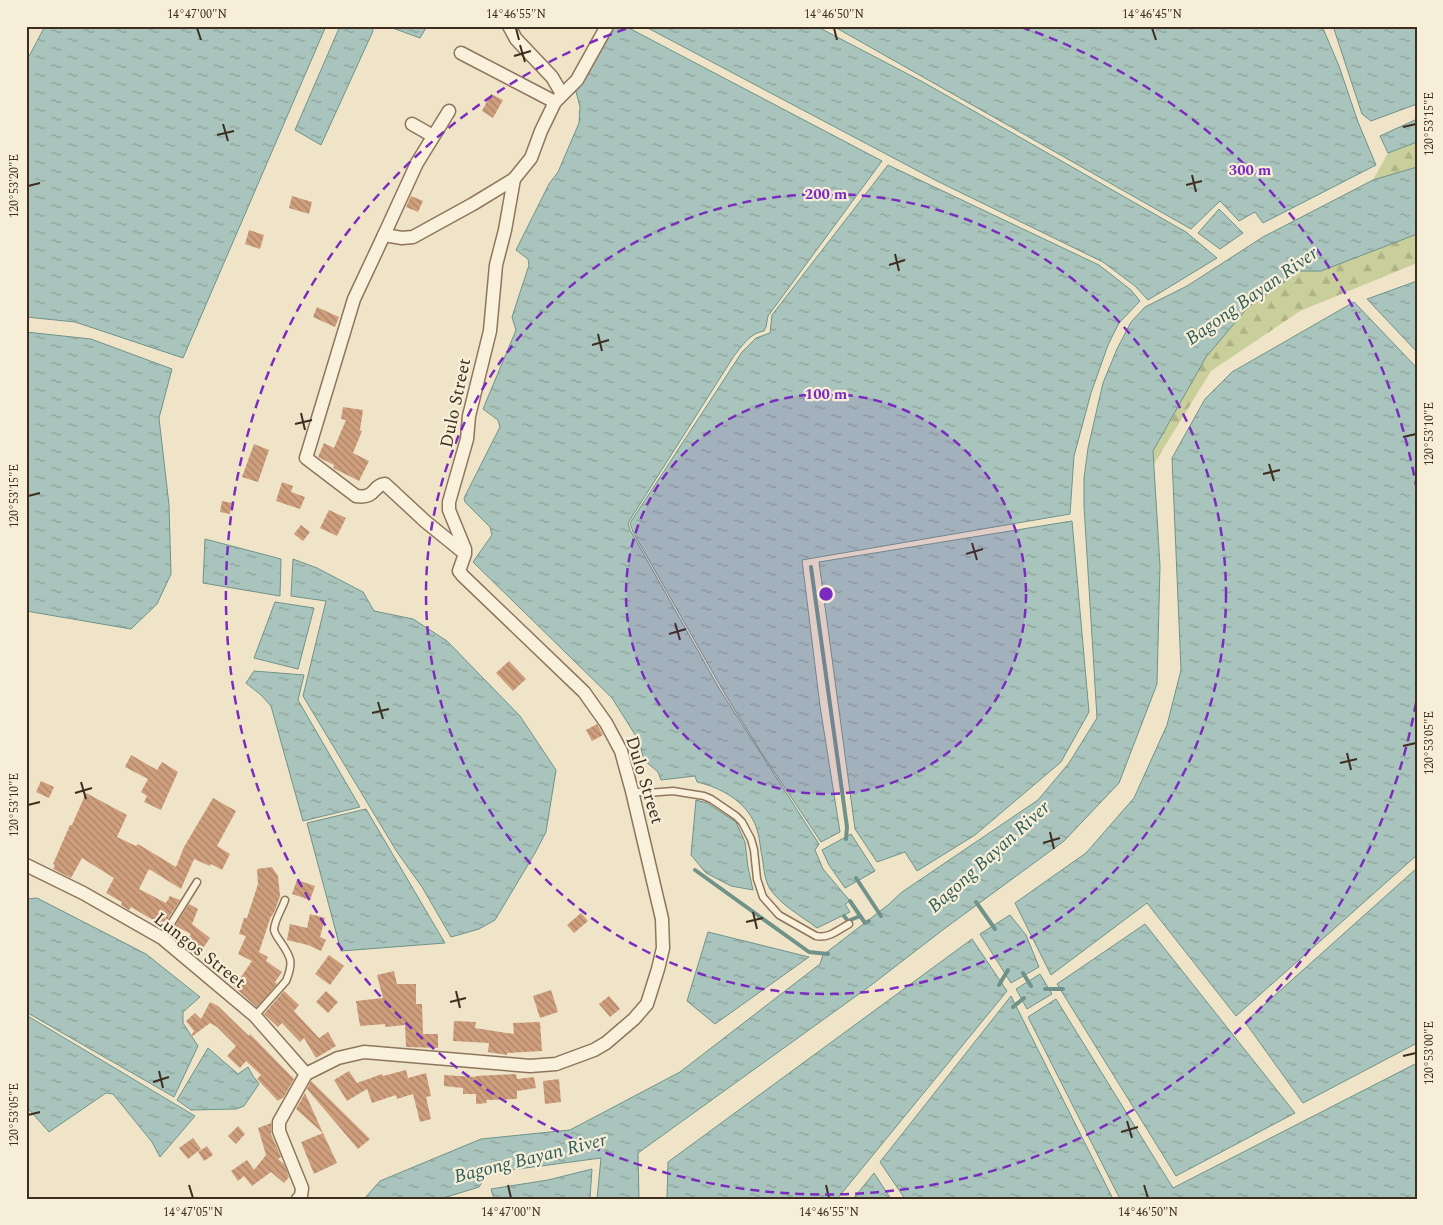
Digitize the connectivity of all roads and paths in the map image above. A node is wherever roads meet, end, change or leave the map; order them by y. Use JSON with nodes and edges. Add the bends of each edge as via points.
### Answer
{"nodes":[{"id":1,"x":509,"y":26,"type":"edge"},
{"id":2,"x":607,"y":26,"type":"edge"},
{"id":3,"x":461,"y":53,"type":"dead end"},
{"id":4,"x":558,"y":98,"type":"junction"},
{"id":5,"x":449,"y":110,"type":"dead end"},
{"id":6,"x":412,"y":124,"type":"dead end"},
{"id":7,"x":434,"y":136,"type":"junction"},
{"id":8,"x":514,"y":179,"type":"junction"},
{"id":9,"x":384,"y":235,"type":"junction"},
{"id":10,"x":465,"y":554,"type":"junction"},
{"id":11,"x":632,"y":791,"type":"junction"},
{"id":12,"x":26,"y":865,"type":"edge"},
{"id":13,"x":197,"y":882,"type":"dead end"},
{"id":14,"x":285,"y":900,"type":"dead end"},
{"id":15,"x":848,"y":924,"type":"dead end"},
{"id":16,"x":162,"y":938,"type":"junction"},
{"id":17,"x":255,"y":1016,"type":"junction"},
{"id":18,"x":306,"y":1074,"type":"junction"},
{"id":19,"x":298,"y":1199,"type":"edge"}],
"edges":[{"from":1,"to":4,"type":"street","via":[[516,39],[552,77]]},
{"from":2,"to":4,"type":"street","via":[[577,80]]},
{"from":3,"to":4,"type":"street"},
{"from":4,"to":8,"type":"street","via":[[531,158]]},
{"from":5,"to":7,"type":"street"},
{"from":6,"to":7,"type":"street"},
{"from":7,"to":9,"type":"street","via":[[417,163]]},
{"from":8,"to":9,"type":"street","via":[[413,237]]},
{"from":8,"to":10,"type":"street","name":"Dulo Street","via":[[496,265],[490,331],[469,416],[467,439],[449,502]]},
{"from":9,"to":10,"type":"street","via":[[354,299],[306,458],[356,496],[364,497],[385,484]]},
{"from":10,"to":11,"type":"street","name":"Dulo Street","via":[[460,571],[463,576],[584,692],[606,723],[621,751]]},
{"from":11,"to":15,"type":"lane","via":[[673,791],[712,799],[736,816],[746,830],[754,850],[760,891],[779,915],[822,938]]},
{"from":11,"to":18,"type":"street","name":"Dulo Street","via":[[662,919],[663,948],[647,1004],[621,1032],[594,1050],[556,1064],[530,1066],[364,1052],[338,1058]]},
{"from":12,"to":16,"type":"street","name":"Lungos Street"},
{"from":13,"to":16,"type":"lane"},
{"from":14,"to":17,"type":"lane","via":[[274,933],[290,954],[289,974]]},
{"from":16,"to":17,"type":"street","name":"Lungos Street"},
{"from":17,"to":18,"type":"street","name":"Lungos Street"},
{"from":18,"to":19,"type":"street","via":[[279,1122],[279,1131],[302,1188]]}]}
